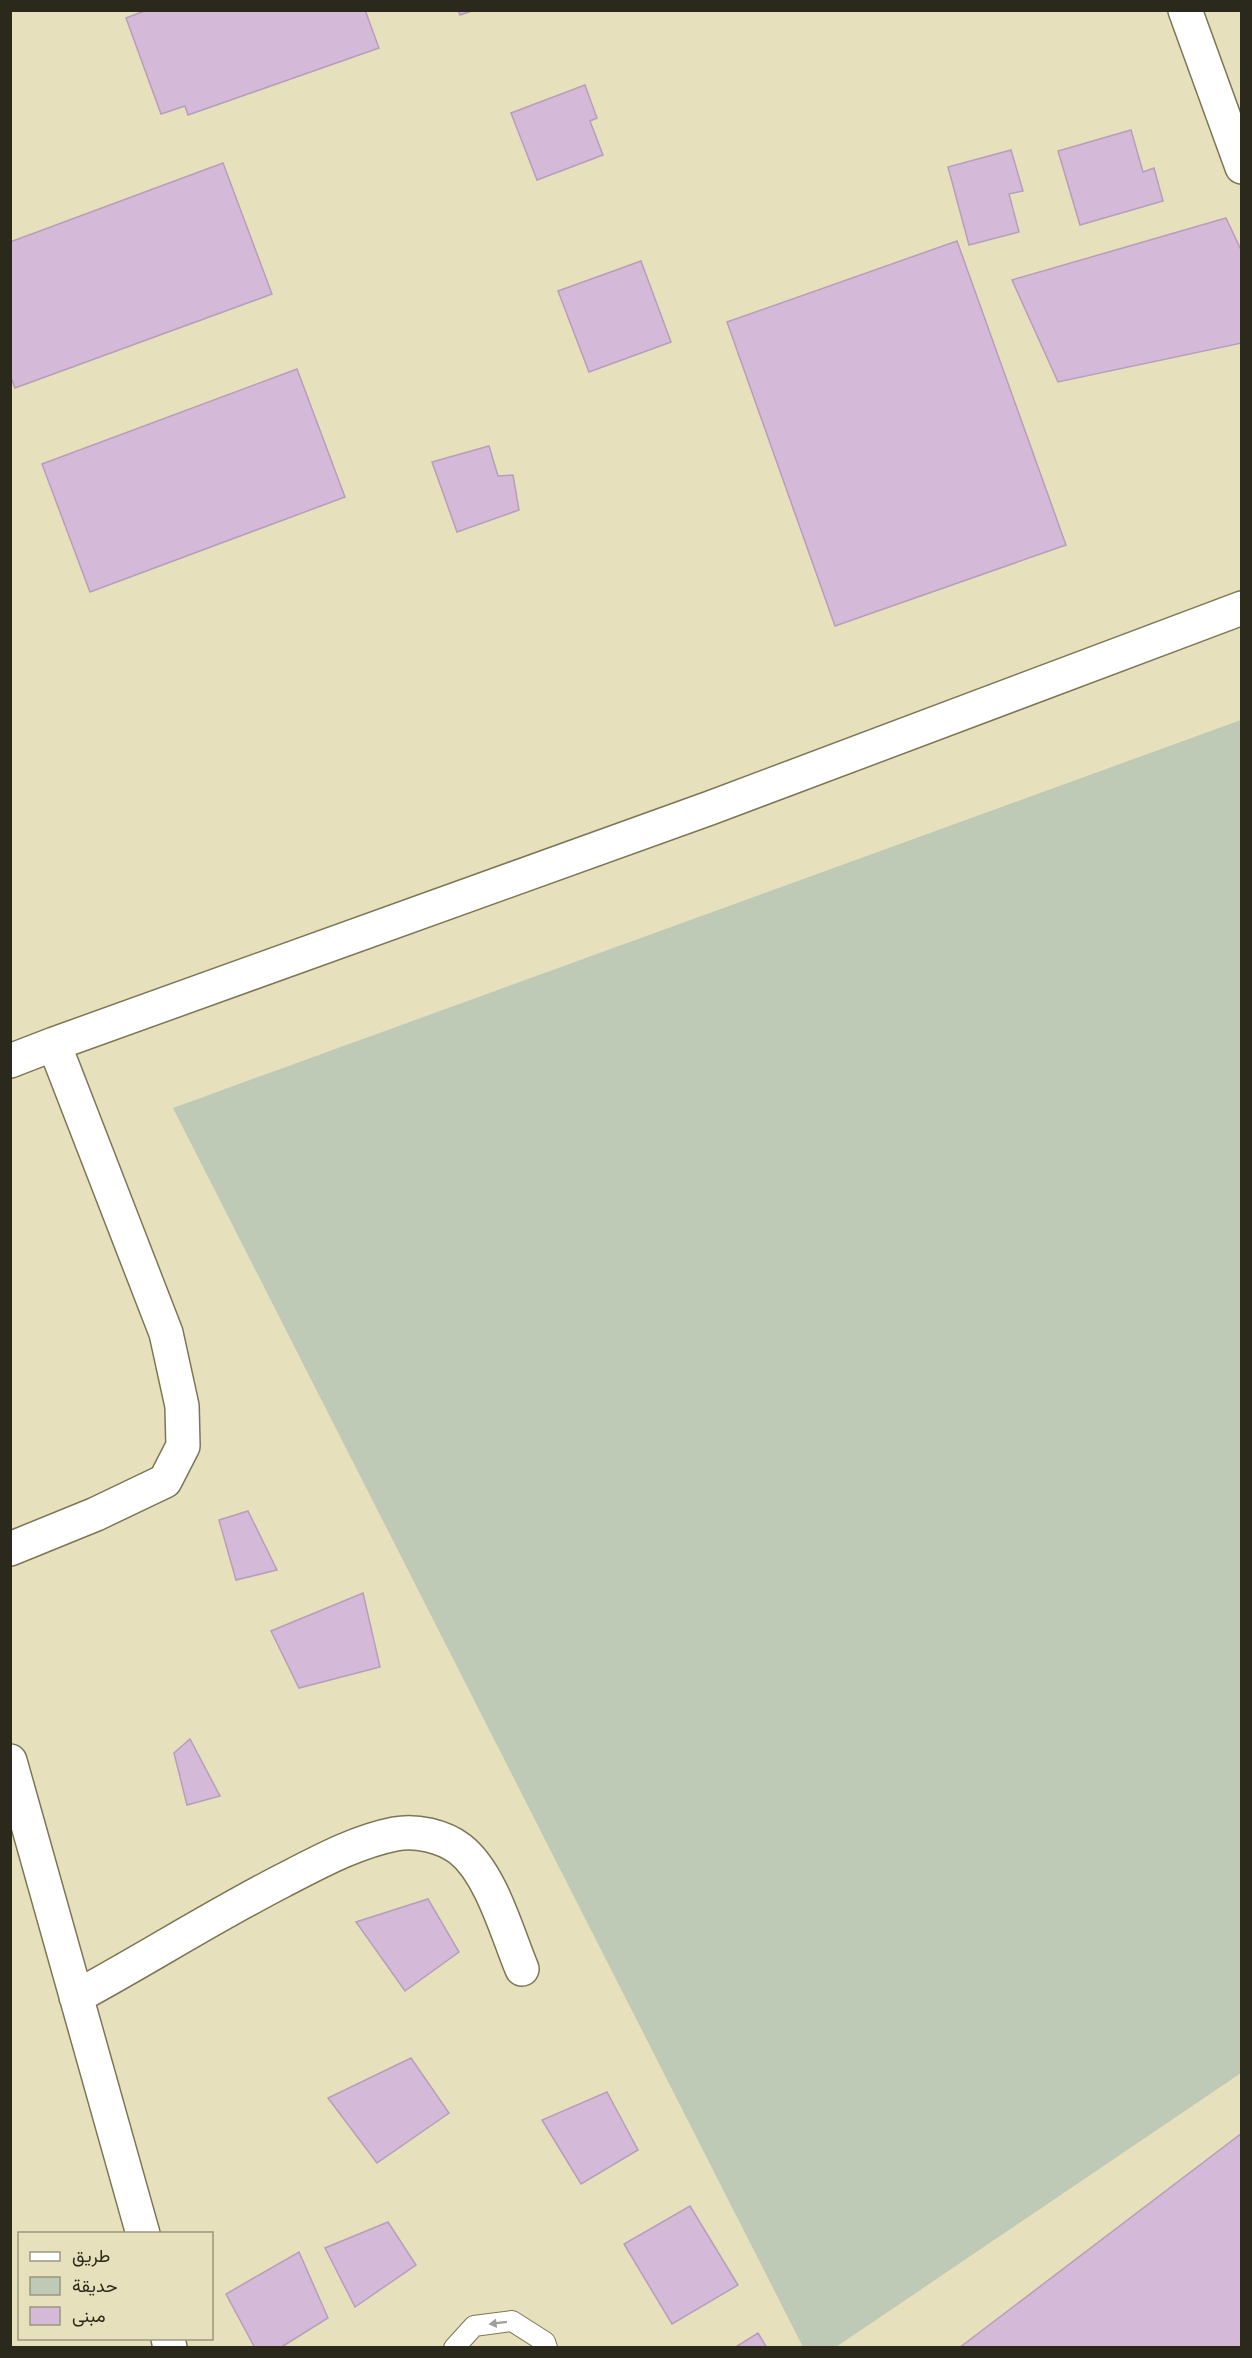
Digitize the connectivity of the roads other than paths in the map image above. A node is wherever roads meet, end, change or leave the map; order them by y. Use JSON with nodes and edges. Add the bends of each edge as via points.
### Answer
{"nodes":[{"id":1,"x":1185,"y":10,"type":"edge"},
{"id":2,"x":1242,"y":167,"type":"edge"},
{"id":3,"x":1242,"y":608,"type":"edge"},
{"id":4,"x":54,"y":1044,"type":"junction"},
{"id":5,"x":10,"y":1061,"type":"edge"},
{"id":6,"x":10,"y":1549,"type":"edge"},
{"id":7,"x":10,"y":1761,"type":"edge"},
{"id":8,"x":522,"y":1969,"type":"dead end"},
{"id":9,"x":76,"y":1997,"type":"junction"},
{"id":10,"x":141,"y":2232,"type":"edge"},
{"id":11,"x":454,"y":2348,"type":"edge"},
{"id":12,"x":547,"y":2348,"type":"edge"}],
"edges":[{"from":1,"to":2,"type":"street"},
{"from":3,"to":4,"type":"street","via":[[710,808]]},
{"from":4,"to":5,"type":"street"},
{"from":4,"to":6,"type":"street","via":[[166,1334],[182,1406],[183,1446],[165,1480],[96,1514]]},
{"from":7,"to":9,"type":"street"},
{"from":8,"to":9,"type":"street","via":[[476,1865],[453,1845],[411,1833],[396,1834],[332,1855]]},
{"from":9,"to":10,"type":"street"},
{"from":12,"to":11,"type":"lane","one_way":true,"via":[[545,2342],[512,2321],[474,2326]]}]}
